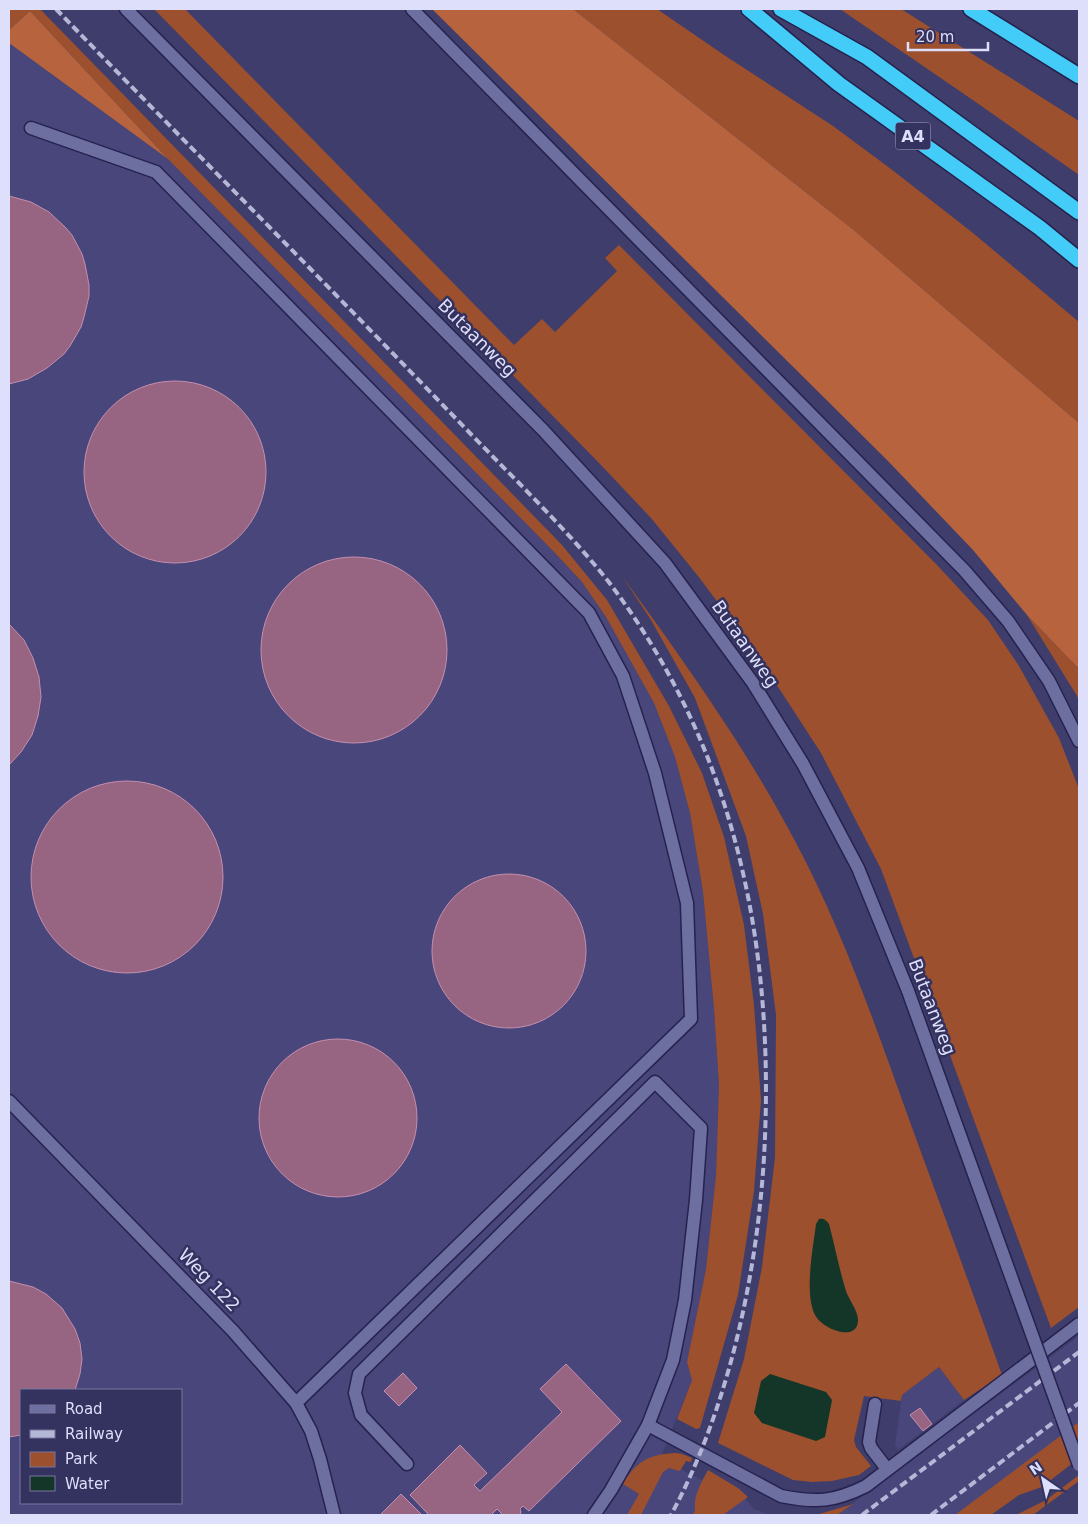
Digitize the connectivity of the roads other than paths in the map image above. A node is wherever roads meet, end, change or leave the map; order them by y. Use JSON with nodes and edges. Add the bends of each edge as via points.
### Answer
{"nodes":[{"id":1,"x":126,"y":9,"type":"edge"},
{"id":2,"x":412,"y":9,"type":"edge"},
{"id":3,"x":749,"y":9,"type":"edge"},
{"id":4,"x":781,"y":9,"type":"edge"},
{"id":5,"x":972,"y":9,"type":"edge"},
{"id":6,"x":1079,"y":76,"type":"edge"},
{"id":7,"x":31,"y":128,"type":"dead end"},
{"id":8,"x":1079,"y":212,"type":"edge"},
{"id":9,"x":1079,"y":260,"type":"edge"},
{"id":10,"x":1079,"y":741,"type":"edge"},
{"id":11,"x":9,"y":1100,"type":"edge"},
{"id":12,"x":1079,"y":1324,"type":"edge"},
{"id":13,"x":296,"y":1403,"type":"junction"},
{"id":14,"x":875,"y":1404,"type":"dead end"},
{"id":15,"x":648,"y":1425,"type":"junction"},
{"id":16,"x":407,"y":1464,"type":"dead end"},
{"id":17,"x":1079,"y":1465,"type":"edge"},
{"id":18,"x":887,"y":1469,"type":"junction"},
{"id":19,"x":334,"y":1515,"type":"edge"},
{"id":20,"x":594,"y":1515,"type":"edge"}],
"edges":[{"from":1,"to":17,"type":"street","name":"Butaanweg","bridge":true,"via":[[543,430],[665,563],[753,684],[803,764],[858,868],[908,991]]},
{"from":2,"to":10,"type":"street","via":[[964,570],[1008,621],[1044,674]]},
{"from":3,"to":9,"type":"highway","number":"A4","via":[[840,84],[1040,228]]},
{"from":4,"to":8,"type":"highway","number":"A4","via":[[868,57]]},
{"from":5,"to":6,"type":"highway"},
{"from":7,"to":13,"type":"street","via":[[156,172],[589,613],[623,676],[655,773],[687,903],[691,1020]]},
{"from":11,"to":13,"type":"street","name":"Weg 122","via":[[233,1330]]},
{"from":12,"to":18,"type":"street"},
{"from":13,"to":19,"type":"street","name":"Weg 122","via":[[311,1431]]},
{"from":14,"to":18,"type":"street","via":[[870,1448]]},
{"from":15,"to":16,"type":"street","via":[[673,1360],[685,1300],[701,1128],[655,1082],[359,1374],[355,1394],[361,1415]]},
{"from":15,"to":18,"type":"street","via":[[782,1496],[801,1500],[818,1501],[852,1493]]},
{"from":15,"to":20,"type":"street"}]}
